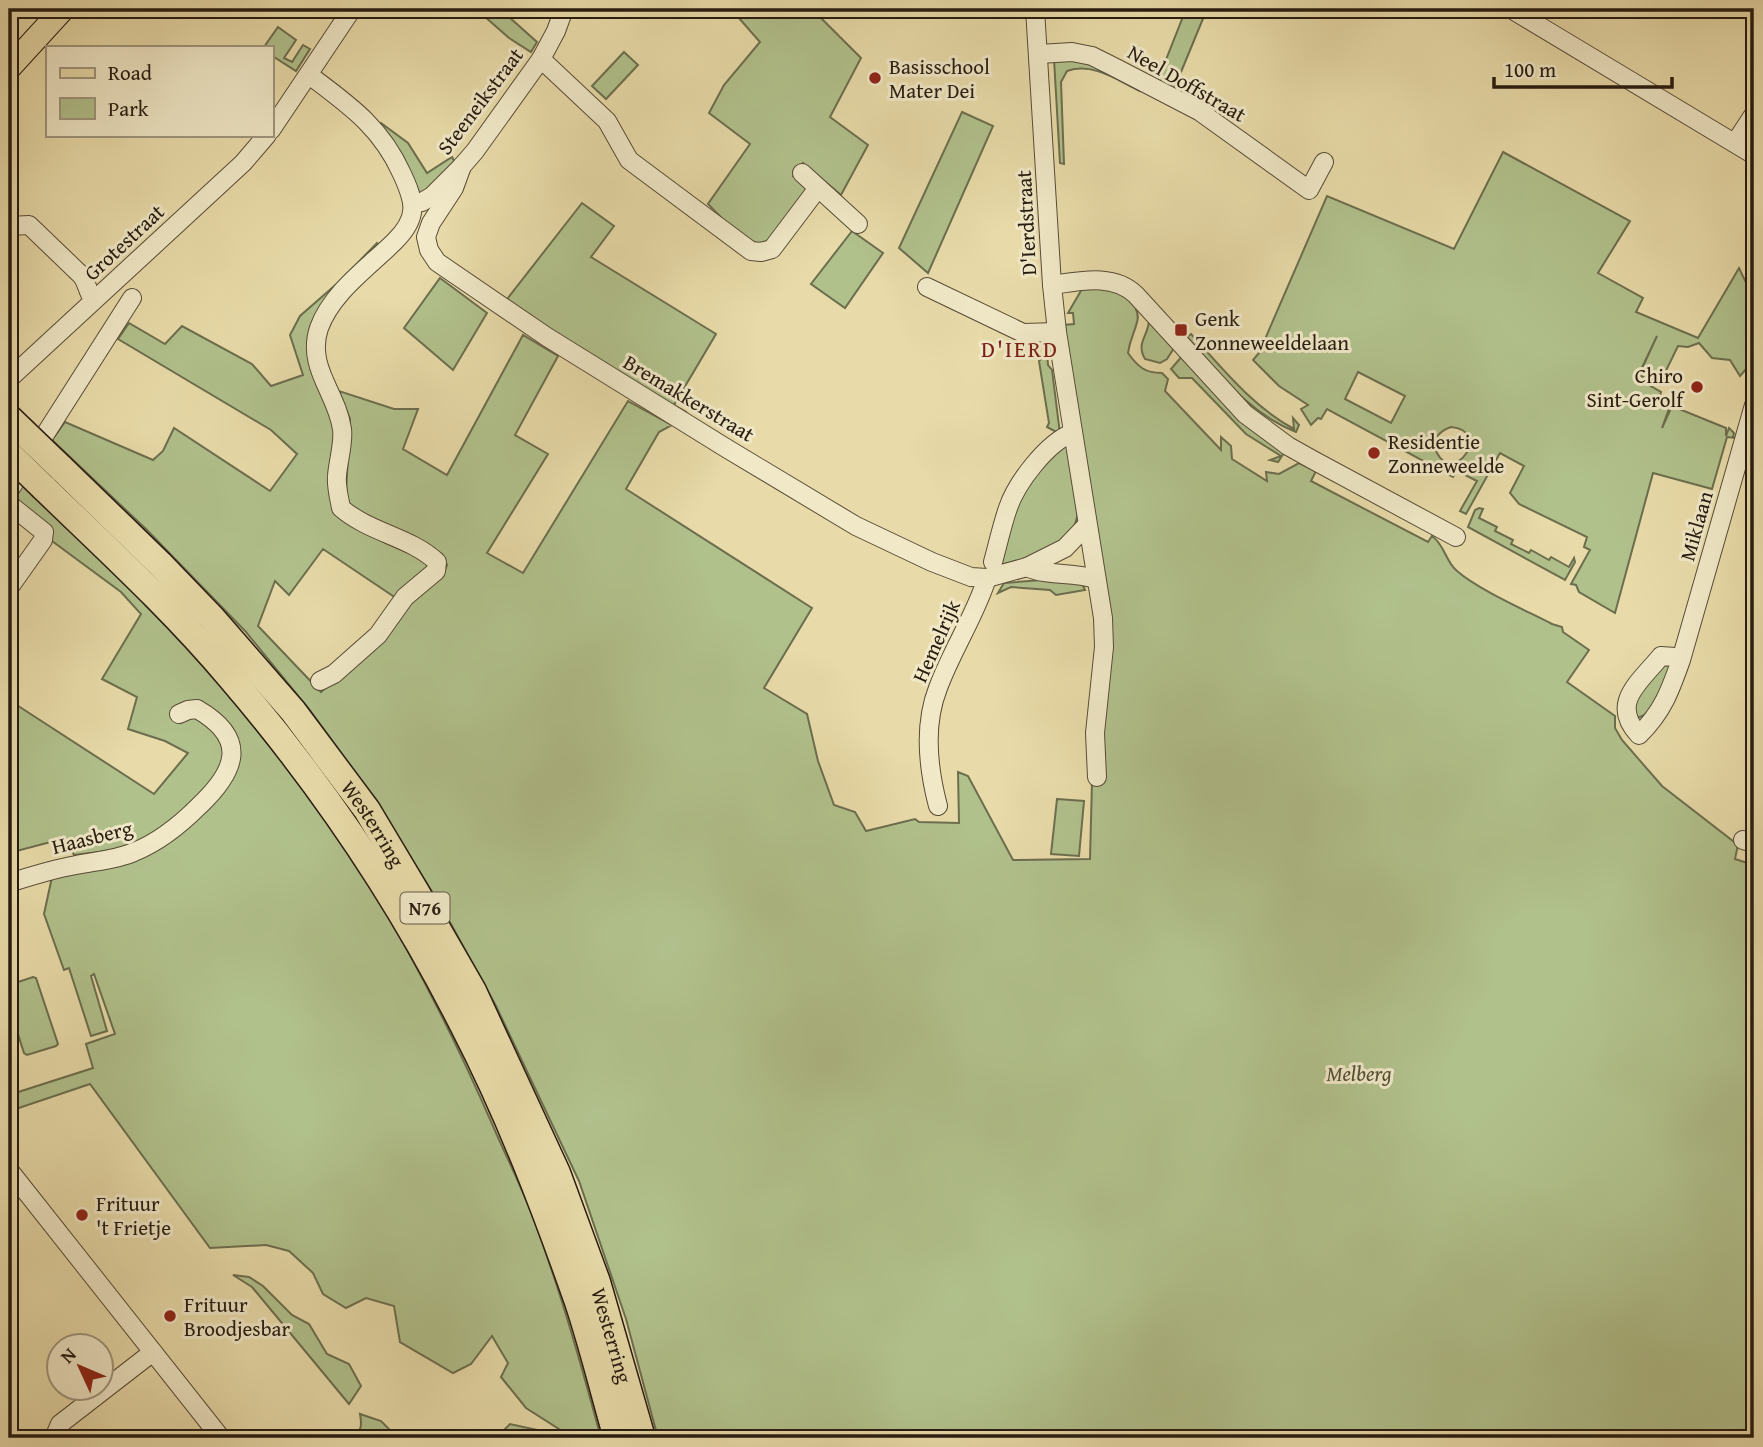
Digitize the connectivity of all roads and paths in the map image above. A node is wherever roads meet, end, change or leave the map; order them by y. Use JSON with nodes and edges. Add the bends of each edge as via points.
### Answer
{"nodes":[{"id":1,"x":49,"y":9,"type":"edge"},
{"id":2,"x":63,"y":9,"type":"edge"},
{"id":3,"x":352,"y":9,"type":"edge"},
{"id":4,"x":564,"y":9,"type":"edge"},
{"id":5,"x":1035,"y":9,"type":"edge"},
{"id":6,"x":1511,"y":9,"type":"edge"},
{"id":7,"x":9,"y":53,"type":"edge"},
{"id":8,"x":1039,"y":54,"type":"junction"},
{"id":9,"x":541,"y":59,"type":"junction"},
{"id":10,"x":9,"y":68,"type":"edge"},
{"id":11,"x":309,"y":75,"type":"junction"},
{"id":12,"x":1754,"y":114,"type":"edge"},
{"id":13,"x":273,"y":127,"type":"edge"},
{"id":14,"x":266,"y":136,"type":"edge"},
{"id":15,"x":1735,"y":143,"type":"junction"},
{"id":16,"x":1754,"y":155,"type":"edge"},
{"id":17,"x":1324,"y":162,"type":"dead end"},
{"id":18,"x":463,"y":166,"type":"junction"},
{"id":19,"x":802,"y":173,"type":"dead end"},
{"id":20,"x":818,"y":188,"type":"junction"},
{"id":21,"x":413,"y":203,"type":"junction"},
{"id":22,"x":858,"y":224,"type":"dead end"},
{"id":23,"x":9,"y":226,"type":"edge"},
{"id":24,"x":1052,"y":285,"type":"junction"},
{"id":25,"x":927,"y":288,"type":"dead end"},
{"id":26,"x":132,"y":298,"type":"dead end"},
{"id":27,"x":94,"y":300,"type":"junction"},
{"id":28,"x":1057,"y":332,"type":"junction"},
{"id":29,"x":9,"y":379,"type":"edge"},
{"id":30,"x":1754,"y":405,"type":"edge"},
{"id":31,"x":9,"y":418,"type":"edge"},
{"id":32,"x":1072,"y":433,"type":"junction"},
{"id":33,"x":9,"y":454,"type":"edge"},
{"id":34,"x":9,"y":491,"type":"edge"},
{"id":35,"x":9,"y":504,"type":"edge"},
{"id":36,"x":1087,"y":525,"type":"junction"},
{"id":37,"x":1456,"y":537,"type":"dead end"},
{"id":38,"x":1027,"y":567,"type":"junction"},
{"id":39,"x":990,"y":570,"type":"junction"},
{"id":40,"x":1095,"y":579,"type":"junction"},
{"id":41,"x":9,"y":587,"type":"edge"},
{"id":42,"x":1681,"y":660,"type":"dead end"},
{"id":43,"x":320,"y":681,"type":"dead end"},
{"id":44,"x":179,"y":714,"type":"dead end"},
{"id":45,"x":1097,"y":777,"type":"dead end"},
{"id":46,"x":938,"y":806,"type":"dead end"},
{"id":47,"x":9,"y":883,"type":"edge"},
{"id":48,"x":9,"y":1170,"type":"edge"},
{"id":49,"x":9,"y":1182,"type":"edge"},
{"id":50,"x":149,"y":1354,"type":"junction"},
{"id":51,"x":54,"y":1438,"type":"edge"},
{"id":52,"x":212,"y":1438,"type":"edge"},
{"id":53,"x":222,"y":1438,"type":"edge"},
{"id":54,"x":617,"y":1438,"type":"edge"},
{"id":55,"x":642,"y":1438,"type":"edge"}],
"edges":[{"from":1,"to":7,"type":"main road"},
{"from":2,"to":10,"type":"main road"},
{"from":3,"to":11,"type":"street"},
{"from":4,"to":9,"type":"street","name":"Steeneikstraat"},
{"from":5,"to":8,"type":"street","name":"D'Ierdstraat"},
{"from":6,"to":15,"type":"street"},
{"from":8,"to":17,"type":"street","name":"Neel Doffstraat","via":[[1092,56],[1199,111],[1309,190]]},
{"from":8,"to":24,"type":"street","name":"D'Ierdstraat"},
{"from":9,"to":18,"type":"street","name":"Steeneikstraat"},
{"from":9,"to":20,"type":"street","via":[[607,121],[629,160],[751,251],[772,249]]},
{"from":11,"to":13,"type":"street"},
{"from":11,"to":21,"type":"street","via":[[349,105],[388,145]]},
{"from":12,"to":15,"type":"street"},
{"from":14,"to":27,"type":"street","name":"Grotestraat","via":[[243,163]]},
{"from":15,"to":16,"type":"street"},
{"from":18,"to":21,"type":"street","name":"Steeneikstraat","via":[[432,195]]},
{"from":18,"to":39,"type":"street","name":"Bremakkerstraat","via":[[426,237],[438,262],[569,351],[856,526],[971,577]]},
{"from":19,"to":20,"type":"street"},
{"from":20,"to":22,"type":"street"},
{"from":21,"to":43,"type":"street","via":[[409,223],[398,238],[338,297],[320,327],[316,344],[321,378],[338,409],[343,432],[337,481],[341,508],[355,521],[427,552],[437,562],[436,571],[405,597],[378,635]]},
{"from":23,"to":27,"type":"street","via":[[29,225],[86,282]]},
{"from":24,"to":28,"type":"street","name":"D'Ierdstraat"},
{"from":24,"to":37,"type":"street","via":[[1123,284],[1245,414],[1288,446]]},
{"from":25,"to":28,"type":"street","via":[[1023,333]]},
{"from":26,"to":34,"type":"street"},
{"from":27,"to":29,"type":"street","name":"Grotestraat"},
{"from":28,"to":32,"type":"street","name":"D'Ierdstraat"},
{"from":30,"to":42,"type":"street","name":"Miklaan"},
{"from":31,"to":55,"type":"highway","name":"Westerring","number":"N76","bridge":true,"via":[[212,618],[293,711],[366,810],[473,991],[556,1173],[597,1282]]},
{"from":32,"to":36,"type":"street","name":"D'Ierdstraat"},
{"from":32,"to":39,"type":"street","via":[[1058,439],[1025,479],[1009,506]]},
{"from":33,"to":54,"type":"highway","name":"Westerring","number":"N76","bridge":true,"via":[[132,572],[230,676],[351,833],[463,1024],[499,1099],[579,1305]]},
{"from":35,"to":41,"type":"street","via":[[44,532]]},
{"from":36,"to":38,"type":"street","name":"Bremakkerstraat","via":[[1065,548]]},
{"from":36,"to":40,"type":"street","name":"D'Ierdstraat"},
{"from":38,"to":39,"type":"street","name":"Bremakkerstraat"},
{"from":38,"to":40,"type":"street","name":"Bremakkerstraat"},
{"from":39,"to":46,"type":"street","name":"Hemelrijk","via":[[932,708],[929,774]]},
{"from":40,"to":45,"type":"street","name":"D'Ierdstraat","via":[[1104,647]]},
{"from":44,"to":47,"type":"street","name":"Haasberg","via":[[197,709],[230,740],[232,758],[215,791],[162,838],[132,853]]},
{"from":48,"to":50,"type":"street"},
{"from":49,"to":50,"type":"street"},
{"from":50,"to":51,"type":"street","via":[[60,1424]]},
{"from":50,"to":52,"type":"street"},
{"from":50,"to":53,"type":"street"}]}
